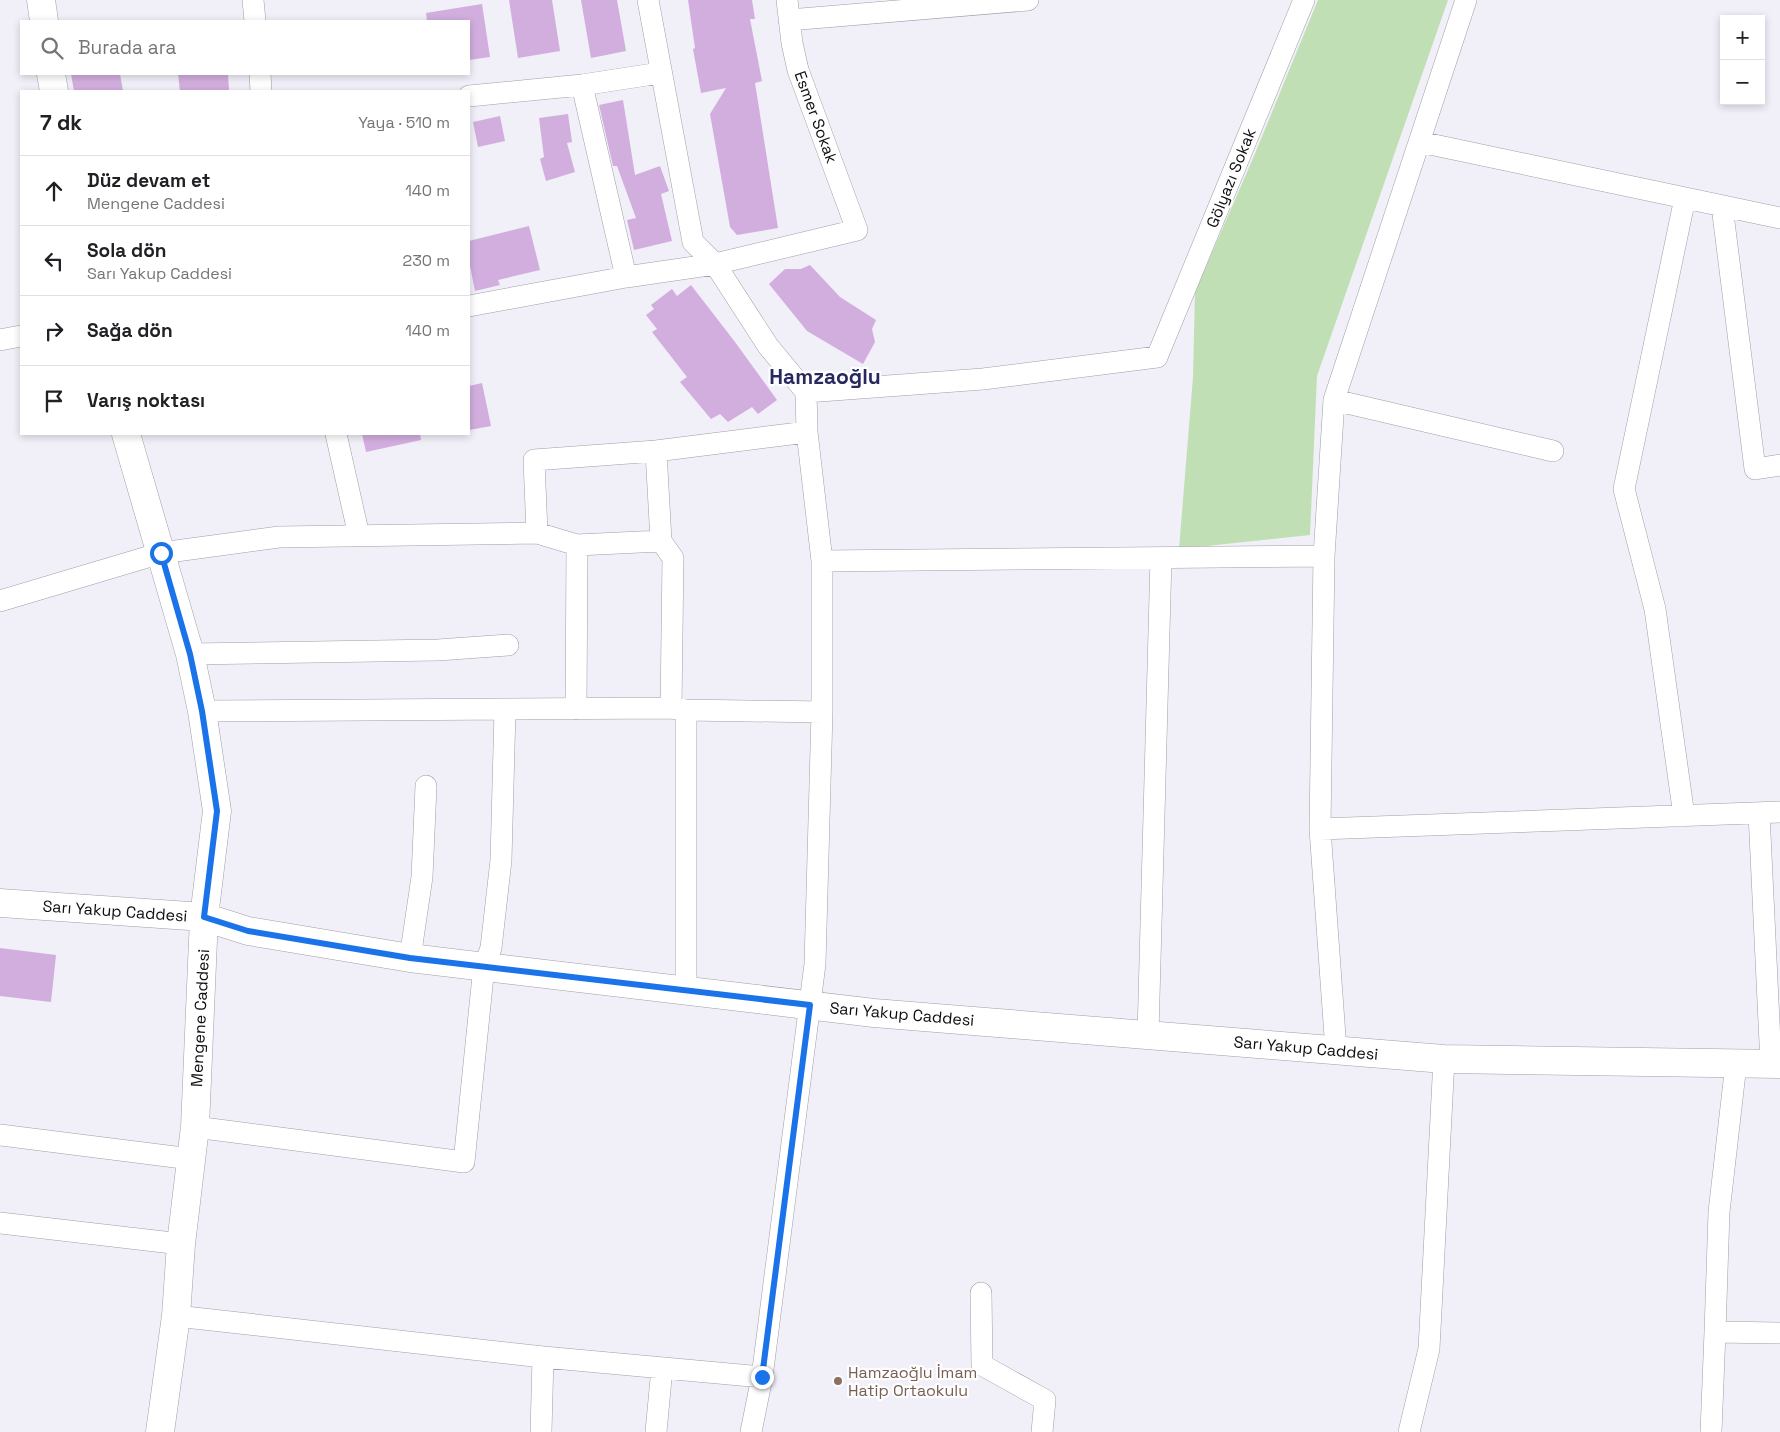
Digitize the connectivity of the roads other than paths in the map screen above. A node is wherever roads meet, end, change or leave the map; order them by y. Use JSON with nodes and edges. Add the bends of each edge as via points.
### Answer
{"nodes":[{"id":1,"x":41,"y":0,"type":"edge"},
{"id":2,"x":253,"y":0,"type":"edge"},
{"id":3,"x":648,"y":0,"type":"edge"},
{"id":4,"x":1028,"y":0,"type":"edge"},
{"id":5,"x":1304,"y":0,"type":"edge"},
{"id":6,"x":1466,"y":0,"type":"edge"},
{"id":7,"x":788,"y":10,"type":"edge"},
{"id":8,"x":44,"y":20,"type":"edge"},
{"id":9,"x":255,"y":20,"type":"edge"},
{"id":10,"x":660,"y":73,"type":"junction"},
{"id":11,"x":51,"y":75,"type":"edge"},
{"id":12,"x":260,"y":75,"type":"edge"},
{"id":13,"x":582,"y":85,"type":"junction"},
{"id":14,"x":54,"y":90,"type":"edge"},
{"id":15,"x":261,"y":90,"type":"edge"},
{"id":16,"x":470,"y":96,"type":"edge"},
{"id":17,"x":1420,"y":142,"type":"junction"},
{"id":18,"x":1685,"y":198,"type":"junction"},
{"id":19,"x":1722,"y":206,"type":"junction"},
{"id":20,"x":1780,"y":218,"type":"edge"},
{"id":21,"x":716,"y":264,"type":"junction"},
{"id":22,"x":626,"y":277,"type":"junction"},
{"id":23,"x":470,"y":306,"type":"edge"},
{"id":24,"x":20,"y":336,"type":"edge"},
{"id":25,"x":0,"y":340,"type":"edge"},
{"id":26,"x":806,"y":392,"type":"junction"},
{"id":27,"x":1334,"y":400,"type":"junction"},
{"id":28,"x":807,"y":432,"type":"junction"},
{"id":29,"x":126,"y":435,"type":"edge"},
{"id":30,"x":336,"y":435,"type":"edge"},
{"id":31,"x":656,"y":451,"type":"junction"},
{"id":32,"x":1553,"y":451,"type":"dead end"},
{"id":33,"x":1780,"y":465,"type":"edge"},
{"id":34,"x":537,"y":533,"type":"junction"},
{"id":35,"x":359,"y":536,"type":"junction"},
{"id":36,"x":661,"y":541,"type":"junction"},
{"id":37,"x":577,"y":545,"type":"junction"},
{"id":38,"x":161,"y":553,"type":"junction"},
{"id":39,"x":1324,"y":556,"type":"junction"},
{"id":40,"x":1161,"y":558,"type":"junction"},
{"id":41,"x":822,"y":561,"type":"junction"},
{"id":42,"x":0,"y":601,"type":"edge"},
{"id":43,"x":508,"y":645,"type":"dead end"},
{"id":44,"x":190,"y":654,"type":"junction"},
{"id":45,"x":576,"y":709,"type":"junction"},
{"id":46,"x":679,"y":709,"type":"junction"},
{"id":47,"x":504,"y":710,"type":"junction"},
{"id":48,"x":202,"y":711,"type":"junction"},
{"id":49,"x":822,"y":712,"type":"junction"},
{"id":50,"x":426,"y":786,"type":"dead end"},
{"id":51,"x":1770,"y":812,"type":"edge"},
{"id":52,"x":1684,"y":816,"type":"junction"},
{"id":53,"x":1320,"y":829,"type":"junction"},
{"id":54,"x":0,"y":903,"type":"edge"},
{"id":55,"x":204,"y":917,"type":"junction"},
{"id":56,"x":410,"y":958,"type":"junction"},
{"id":57,"x":484,"y":966,"type":"junction"},
{"id":58,"x":686,"y":990,"type":"junction"},
{"id":59,"x":810,"y":1005,"type":"junction"},
{"id":60,"x":1148,"y":1035,"type":"junction"},
{"id":61,"x":1336,"y":1050,"type":"junction"},
{"id":62,"x":1444,"y":1059,"type":"junction"},
{"id":63,"x":1736,"y":1064,"type":"junction"},
{"id":64,"x":1775,"y":1064,"type":"edge"},
{"id":65,"x":195,"y":1128,"type":"junction"},
{"id":66,"x":0,"y":1136,"type":"edge"},
{"id":67,"x":191,"y":1159,"type":"junction"},
{"id":68,"x":0,"y":1223,"type":"edge"},
{"id":69,"x":182,"y":1244,"type":"junction"},
{"id":70,"x":981,"y":1293,"type":"dead end"},
{"id":71,"x":176,"y":1316,"type":"junction"},
{"id":72,"x":1715,"y":1332,"type":"junction"},
{"id":73,"x":1780,"y":1333,"type":"edge"},
{"id":74,"x":543,"y":1357,"type":"junction"},
{"id":75,"x":662,"y":1368,"type":"junction"},
{"id":76,"x":762,"y":1377,"type":"junction"},
{"id":77,"x":160,"y":1432,"type":"edge"},
{"id":78,"x":540,"y":1432,"type":"edge"},
{"id":79,"x":656,"y":1432,"type":"edge"},
{"id":80,"x":751,"y":1432,"type":"edge"},
{"id":81,"x":1043,"y":1432,"type":"edge"},
{"id":82,"x":1409,"y":1432,"type":"edge"},
{"id":83,"x":1711,"y":1432,"type":"edge"}],
"edges":[{"from":1,"to":8,"type":"street"},
{"from":2,"to":9,"type":"street"},
{"from":3,"to":10,"type":"street"},
{"from":4,"to":7,"type":"street"},
{"from":5,"to":26,"type":"street","name":"Gölyazı Sokak","via":[[1157,357],[983,379]]},
{"from":6,"to":17,"type":"street"},
{"from":7,"to":21,"type":"street","name":"Esmer Sokak","via":[[798,70],[857,230]]},
{"from":10,"to":13,"type":"street"},
{"from":10,"to":21,"type":"street","via":[[693,242]]},
{"from":11,"to":14,"type":"street"},
{"from":12,"to":15,"type":"street"},
{"from":13,"to":16,"type":"street"},
{"from":13,"to":22,"type":"street"},
{"from":17,"to":18,"type":"street"},
{"from":17,"to":27,"type":"street"},
{"from":18,"to":19,"type":"street"},
{"from":18,"to":52,"type":"street","via":[[1624,489],[1655,609]]},
{"from":19,"to":20,"type":"street"},
{"from":19,"to":33,"type":"street","via":[[1755,470]]},
{"from":21,"to":22,"type":"street"},
{"from":21,"to":26,"type":"street","via":[[768,346]]},
{"from":22,"to":23,"type":"street"},
{"from":24,"to":25,"type":"street"},
{"from":26,"to":28,"type":"street"},
{"from":27,"to":32,"type":"street"},
{"from":27,"to":39,"type":"street"},
{"from":28,"to":31,"type":"street"},
{"from":28,"to":41,"type":"street"},
{"from":29,"to":38,"type":"street","name":"Mengene Caddesi"},
{"from":30,"to":35,"type":"street"},
{"from":31,"to":34,"type":"street","via":[[534,460]]},
{"from":31,"to":36,"type":"street"},
{"from":34,"to":35,"type":"street"},
{"from":34,"to":37,"type":"street"},
{"from":35,"to":38,"type":"street","via":[[279,537]]},
{"from":36,"to":37,"type":"street"},
{"from":36,"to":46,"type":"street","via":[[673,558]]},
{"from":37,"to":45,"type":"street"},
{"from":38,"to":42,"type":"street"},
{"from":38,"to":44,"type":"street","name":"Mengene Caddesi"},
{"from":39,"to":40,"type":"street"},
{"from":39,"to":53,"type":"street"},
{"from":40,"to":41,"type":"street"},
{"from":40,"to":60,"type":"street"},
{"from":41,"to":49,"type":"street"},
{"from":43,"to":44,"type":"street","via":[[438,650]]},
{"from":44,"to":48,"type":"street","name":"Mengene Caddesi"},
{"from":45,"to":46,"type":"street"},
{"from":45,"to":47,"type":"street"},
{"from":46,"to":49,"type":"street"},
{"from":46,"to":58,"type":"street"},
{"from":47,"to":48,"type":"street"},
{"from":47,"to":57,"type":"street","via":[[501,860],[491,948]]},
{"from":48,"to":55,"type":"street","name":"Mengene Caddesi","via":[[217,811]]},
{"from":49,"to":59,"type":"street","via":[[815,964]]},
{"from":50,"to":56,"type":"street","via":[[422,877]]},
{"from":51,"to":52,"type":"street"},
{"from":51,"to":64,"type":"street"},
{"from":52,"to":53,"type":"street"},
{"from":53,"to":61,"type":"street"},
{"from":54,"to":55,"type":"street","name":"Sarı Yakup Caddesi"},
{"from":55,"to":56,"type":"street","name":"Sarı Yakup Caddesi","via":[[248,931]]},
{"from":55,"to":65,"type":"street","name":"Mengene Caddesi"},
{"from":56,"to":57,"type":"street","name":"Sarı Yakup Caddesi"},
{"from":57,"to":58,"type":"street","name":"Sarı Yakup Caddesi"},
{"from":57,"to":65,"type":"street","via":[[464,1162]]},
{"from":58,"to":59,"type":"street","name":"Sarı Yakup Caddesi"},
{"from":59,"to":60,"type":"street","name":"Sarı Yakup Caddesi"},
{"from":59,"to":76,"type":"street"},
{"from":60,"to":61,"type":"street","name":"Sarı Yakup Caddesi"},
{"from":61,"to":62,"type":"street","name":"Sarı Yakup Caddesi"},
{"from":62,"to":63,"type":"street","name":"Sarı Yakup Caddesi"},
{"from":62,"to":82,"type":"street","via":[[1429,1349]]},
{"from":63,"to":64,"type":"street","name":"Sarı Yakup Caddesi"},
{"from":63,"to":72,"type":"street","via":[[1719,1212]]},
{"from":65,"to":67,"type":"street","name":"Mengene Caddesi"},
{"from":66,"to":67,"type":"street"},
{"from":67,"to":69,"type":"street","name":"Mengene Caddesi"},
{"from":68,"to":69,"type":"street"},
{"from":69,"to":71,"type":"street","name":"Mengene Caddesi"},
{"from":70,"to":81,"type":"street","via":[[982,1365],[1046,1400]]},
{"from":71,"to":74,"type":"street"},
{"from":71,"to":77,"type":"street","name":"Mengene Caddesi"},
{"from":72,"to":73,"type":"street"},
{"from":72,"to":83,"type":"street"},
{"from":74,"to":75,"type":"street"},
{"from":74,"to":78,"type":"street"},
{"from":75,"to":76,"type":"street"},
{"from":75,"to":79,"type":"street"},
{"from":76,"to":80,"type":"street"}]}
